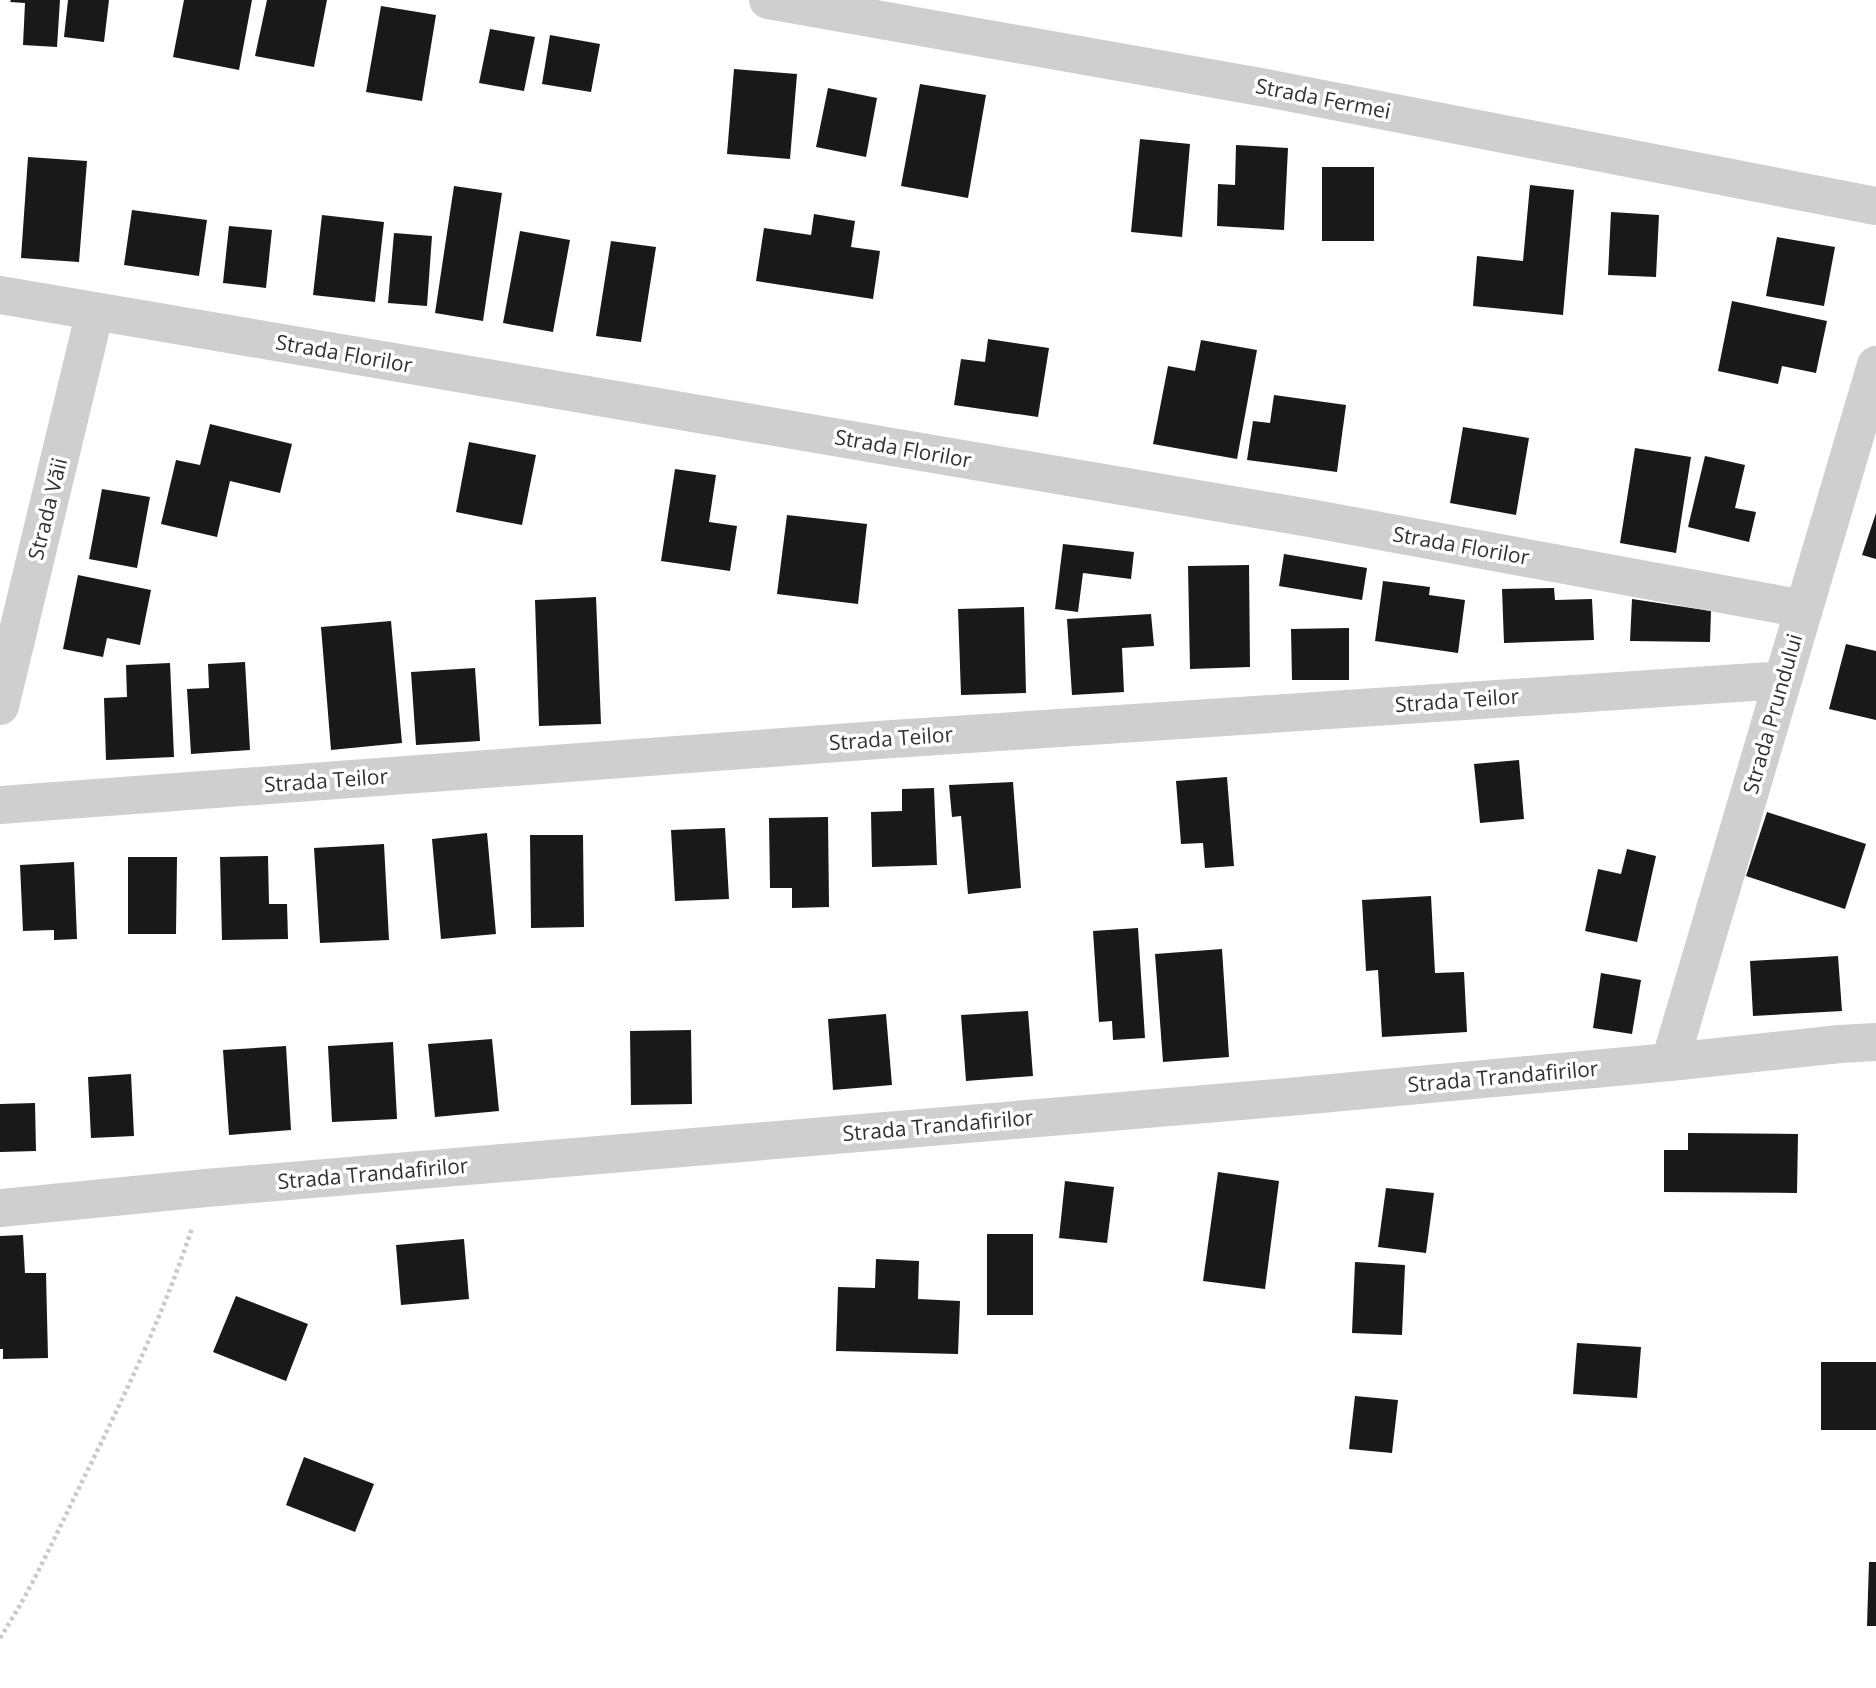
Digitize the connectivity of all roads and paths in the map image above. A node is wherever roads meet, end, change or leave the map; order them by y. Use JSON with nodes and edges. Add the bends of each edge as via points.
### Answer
{"nodes":[{"id":1,"x":768,"y":0,"type":"edge"},
{"id":2,"x":1876,"y":206,"type":"edge"},
{"id":3,"x":0,"y":295,"type":"edge"},
{"id":4,"x":95,"y":311,"type":"junction"},
{"id":5,"x":1876,"y":365,"type":"edge"},
{"id":6,"x":1804,"y":608,"type":"junction"},
{"id":7,"x":1783,"y":680,"type":"junction"},
{"id":8,"x":0,"y":706,"type":"edge"},
{"id":9,"x":0,"y":806,"type":"edge"},
{"id":10,"x":1876,"y":1042,"type":"edge"},
{"id":11,"x":1670,"y":1062,"type":"junction"},
{"id":12,"x":206,"y":1188,"type":"junction"},
{"id":13,"x":0,"y":1208,"type":"edge"},
{"id":14,"x":0,"y":1638,"type":"edge"}],
"edges":[{"from":1,"to":2,"type":"street","name":"Strada Fermei","via":[[1266,88]]},
{"from":3,"to":4,"type":"street","name":"Strada Florilor"},
{"from":4,"to":6,"type":"street","name":"Strada Florilor","via":[[1315,519]]},
{"from":4,"to":8,"type":"street","name":"Strada Văii"},
{"from":5,"to":6,"type":"street","name":"Strada Prundului"},
{"from":6,"to":7,"type":"street","name":"Strada Prundului"},
{"from":7,"to":9,"type":"street","name":"Strada Teilor","via":[[878,740]]},
{"from":7,"to":11,"type":"street","name":"Strada Prundului"},
{"from":10,"to":11,"type":"street","name":"Strada Trandafirilor"},
{"from":11,"to":12,"type":"street","name":"Strada Trandafirilor"},
{"from":12,"to":13,"type":"street","name":"Strada Trandafirilor"},
{"from":12,"to":14,"type":"path","via":[[178,1271],[131,1383]]}]}
